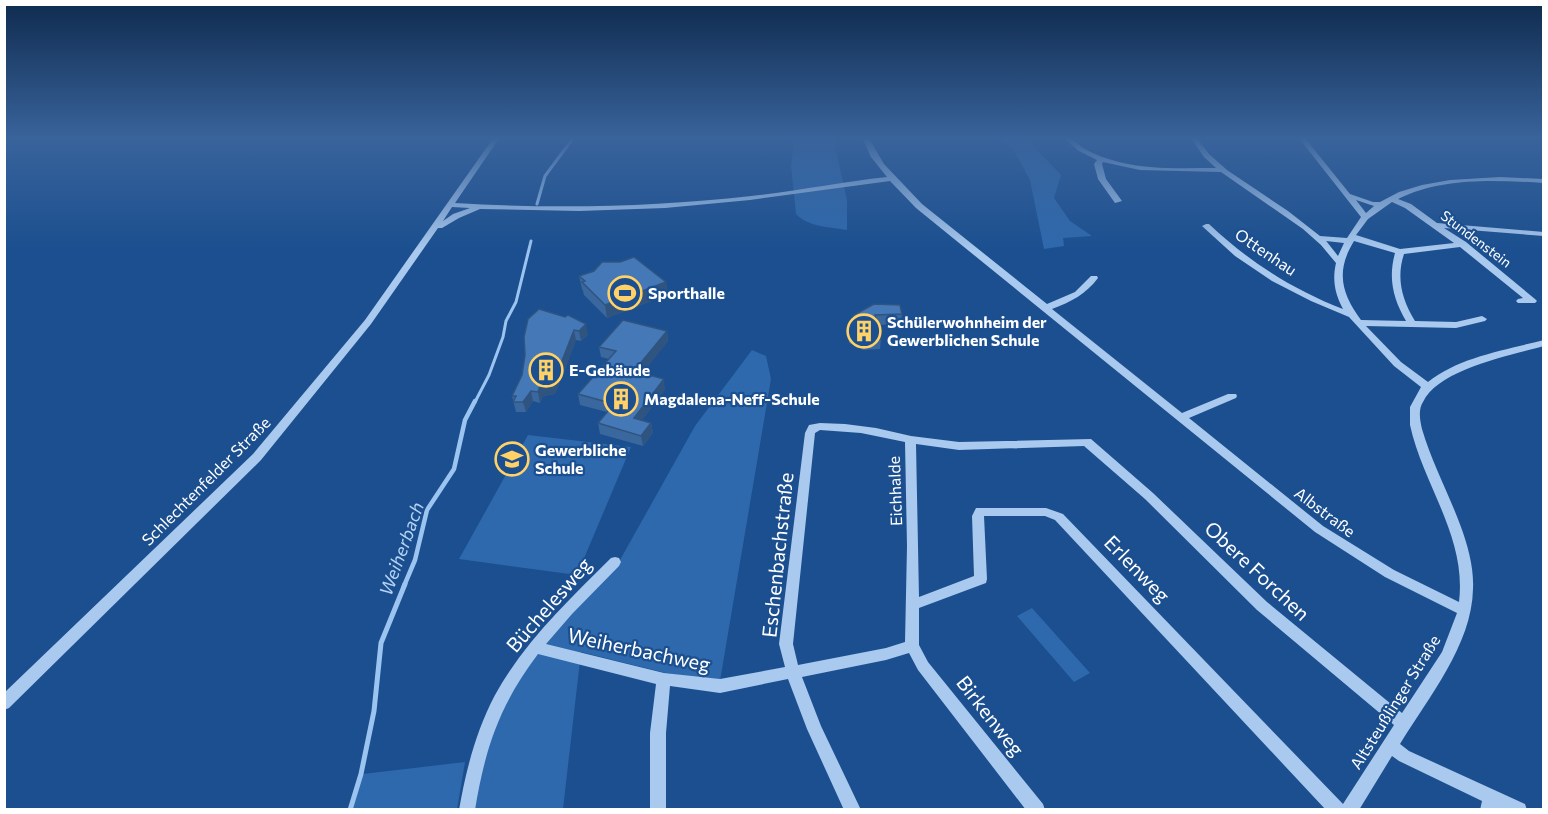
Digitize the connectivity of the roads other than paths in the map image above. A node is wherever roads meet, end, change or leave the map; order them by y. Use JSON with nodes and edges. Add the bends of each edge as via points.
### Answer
{"nodes":[{"id":1,"x":471,"y":175,"type":"edge"},
{"id":2,"x":872,"y":175,"type":"edge"},
{"id":3,"x":889,"y":175,"type":"edge"},
{"id":4,"x":1101,"y":175,"type":"edge"},
{"id":5,"x":1231,"y":175,"type":"edge"},
{"id":6,"x":1332,"y":175,"type":"edge"},
{"id":7,"x":1535,"y":180,"type":"junction"},
{"id":8,"x":894,"y":181,"type":"junction"},
{"id":9,"x":1544,"y":181,"type":"edge"},
{"id":10,"x":864,"y":182,"type":"junction"},
{"id":11,"x":845,"y":185,"type":"junction"},
{"id":12,"x":1544,"y":189,"type":"edge"},
{"id":13,"x":1349,"y":195,"type":"junction"},
{"id":14,"x":1392,"y":199,"type":"junction"},
{"id":15,"x":1118,"y":201,"type":"dead end"},
{"id":16,"x":1382,"y":204,"type":"junction"},
{"id":17,"x":451,"y":205,"type":"junction"},
{"id":18,"x":482,"y":207,"type":"junction"},
{"id":19,"x":1365,"y":217,"type":"junction"},
{"id":20,"x":1206,"y":225,"type":"dead end"},
{"id":21,"x":1435,"y":225,"type":"junction"},
{"id":22,"x":433,"y":230,"type":"junction"},
{"id":23,"x":1544,"y":234,"type":"edge"},
{"id":24,"x":1319,"y":237,"type":"junction"},
{"id":25,"x":1352,"y":239,"type":"junction"},
{"id":26,"x":1462,"y":244,"type":"junction"},
{"id":27,"x":1400,"y":252,"type":"junction"},
{"id":28,"x":1339,"y":262,"type":"junction"},
{"id":29,"x":1094,"y":278,"type":"dead end"},
{"id":30,"x":1340,"y":296,"type":"junction"},
{"id":31,"x":1314,"y":299,"type":"junction"},
{"id":32,"x":1521,"y":301,"type":"dead end"},
{"id":33,"x":1045,"y":308,"type":"junction"},
{"id":34,"x":1482,"y":319,"type":"dead end"},
{"id":35,"x":1356,"y":320,"type":"junction"},
{"id":36,"x":1412,"y":324,"type":"junction"},
{"id":37,"x":1544,"y":343,"type":"edge"},
{"id":38,"x":1428,"y":387,"type":"junction"},
{"id":39,"x":1232,"y":396,"type":"dead end"},
{"id":40,"x":1181,"y":417,"type":"junction"},
{"id":41,"x":910,"y":440,"type":"junction"},
{"id":42,"x":1087,"y":442,"type":"joint"},
{"id":43,"x":615,"y":562,"type":"dead end"},
{"id":44,"x":913,"y":605,"type":"junction"},
{"id":45,"x":1464,"y":610,"type":"junction"},
{"id":46,"x":912,"y":646,"type":"junction"},
{"id":47,"x":534,"y":647,"type":"junction"},
{"id":48,"x":792,"y":673,"type":"junction"},
{"id":49,"x":664,"y":679,"type":"junction"},
{"id":50,"x":4,"y":703,"type":"edge"},
{"id":51,"x":1404,"y":724,"type":"junction"},
{"id":52,"x":1389,"y":746,"type":"junction"},
{"id":53,"x":1490,"y":803,"type":"edge"},
{"id":54,"x":467,"y":810,"type":"edge"},
{"id":55,"x":658,"y":810,"type":"edge"},
{"id":56,"x":853,"y":810,"type":"edge"},
{"id":57,"x":1037,"y":810,"type":"edge"},
{"id":58,"x":1338,"y":810,"type":"edge"},
{"id":59,"x":1348,"y":810,"type":"edge"},
{"id":60,"x":1519,"y":810,"type":"edge"}],
"edges":[{"from":1,"to":17,"type":"street","name":"Schlechtenfelder Straße"},
{"from":2,"to":10,"type":"street"},
{"from":3,"to":8,"type":"street","name":"Albstraße"},
{"from":4,"to":15,"type":"street"},
{"from":5,"to":24,"type":"street"},
{"from":6,"to":13,"type":"street"},
{"from":7,"to":9,"type":"street"},
{"from":7,"to":12,"type":"street"},
{"from":7,"to":14,"type":"street","via":[[1457,181]]},
{"from":8,"to":10,"type":"street"},
{"from":8,"to":11,"type":"street"},
{"from":8,"to":33,"type":"street","name":"Albstraße"},
{"from":10,"to":11,"type":"street"},
{"from":11,"to":18,"type":"street","via":[[791,194],[667,204]]},
{"from":13,"to":16,"type":"street"},
{"from":13,"to":19,"type":"street"},
{"from":14,"to":16,"type":"street"},
{"from":14,"to":21,"type":"street","name":"Stundenstein"},
{"from":16,"to":19,"type":"street"},
{"from":17,"to":18,"type":"street"},
{"from":17,"to":22,"type":"street","name":"Schlechtenfelder Straße"},
{"from":18,"to":22,"type":"street"},
{"from":19,"to":25,"type":"street"},
{"from":20,"to":31,"type":"street","name":"Ottenhau","via":[[1242,257]]},
{"from":21,"to":23,"type":"street"},
{"from":21,"to":26,"type":"street","name":"Stundenstein"},
{"from":22,"to":50,"type":"street","name":"Schlechtenfelder Straße","via":[[368,322],[257,457]]},
{"from":24,"to":25,"type":"street"},
{"from":24,"to":28,"type":"street"},
{"from":25,"to":27,"type":"street"},
{"from":25,"to":28,"type":"street"},
{"from":26,"to":27,"type":"street"},
{"from":26,"to":32,"type":"street","name":"Stundenstein","via":[[1532,301]]},
{"from":27,"to":36,"type":"street","via":[[1395,284],[1400,304]]},
{"from":28,"to":30,"type":"street"},
{"from":29,"to":33,"type":"street","via":[[1071,299]]},
{"from":30,"to":31,"type":"street"},
{"from":30,"to":35,"type":"street"},
{"from":31,"to":35,"type":"street","name":"Ottenhau"},
{"from":33,"to":40,"type":"street","name":"Albstraße"},
{"from":34,"to":36,"type":"street","via":[[1456,325]]},
{"from":35,"to":36,"type":"street"},
{"from":35,"to":38,"type":"street","via":[[1405,371]]},
{"from":37,"to":38,"type":"street","via":[[1482,361]]},
{"from":38,"to":45,"type":"street","name":"Altsteußlinger Straße","via":[[1417,401],[1414,423],[1462,550],[1467,583]]},
{"from":39,"to":40,"type":"street"},
{"from":40,"to":45,"type":"street","name":"Albstraße","via":[[1353,553]]},
{"from":41,"to":42,"type":"street","name":"Eichhalde","via":[[958,446]]},
{"from":41,"to":44,"type":"street","name":"Eichhalde"},
{"from":41,"to":48,"type":"street","name":"Eschenbachstraße","via":[[896,434],[813,428],[789,607],[786,644]]},
{"from":42,"to":51,"type":"street","name":"Obere Forchen","via":[[1262,606]]},
{"from":43,"to":47,"type":"street","name":"Büchelesweg"},
{"from":44,"to":46,"type":"street","name":"Eichhalde"},
{"from":44,"to":58,"type":"street","name":"Erlenweg","via":[[981,579],[980,511],[1046,512],[1059,517]]},
{"from":45,"to":51,"type":"street","name":"Altsteußlinger Straße","via":[[1447,656]]},
{"from":46,"to":48,"type":"street","name":"Weiherbachweg"},
{"from":46,"to":57,"type":"street","name":"Birkenweg","via":[[923,666]]},
{"from":47,"to":49,"type":"street","name":"Weiherbachweg"},
{"from":47,"to":54,"type":"street","name":"Büchelesweg","via":[[500,699],[474,769]]},
{"from":48,"to":49,"type":"street","name":"Weiherbachweg","via":[[720,686]]},
{"from":48,"to":56,"type":"street","name":"Eschenbachstraße"},
{"from":49,"to":55,"type":"street","via":[[658,733]]},
{"from":51,"to":52,"type":"street","name":"Altsteußlinger Straße"},
{"from":52,"to":53,"type":"street"},
{"from":52,"to":59,"type":"street","name":"Altsteußlinger Straße"},
{"from":53,"to":60,"type":"street"}]}
